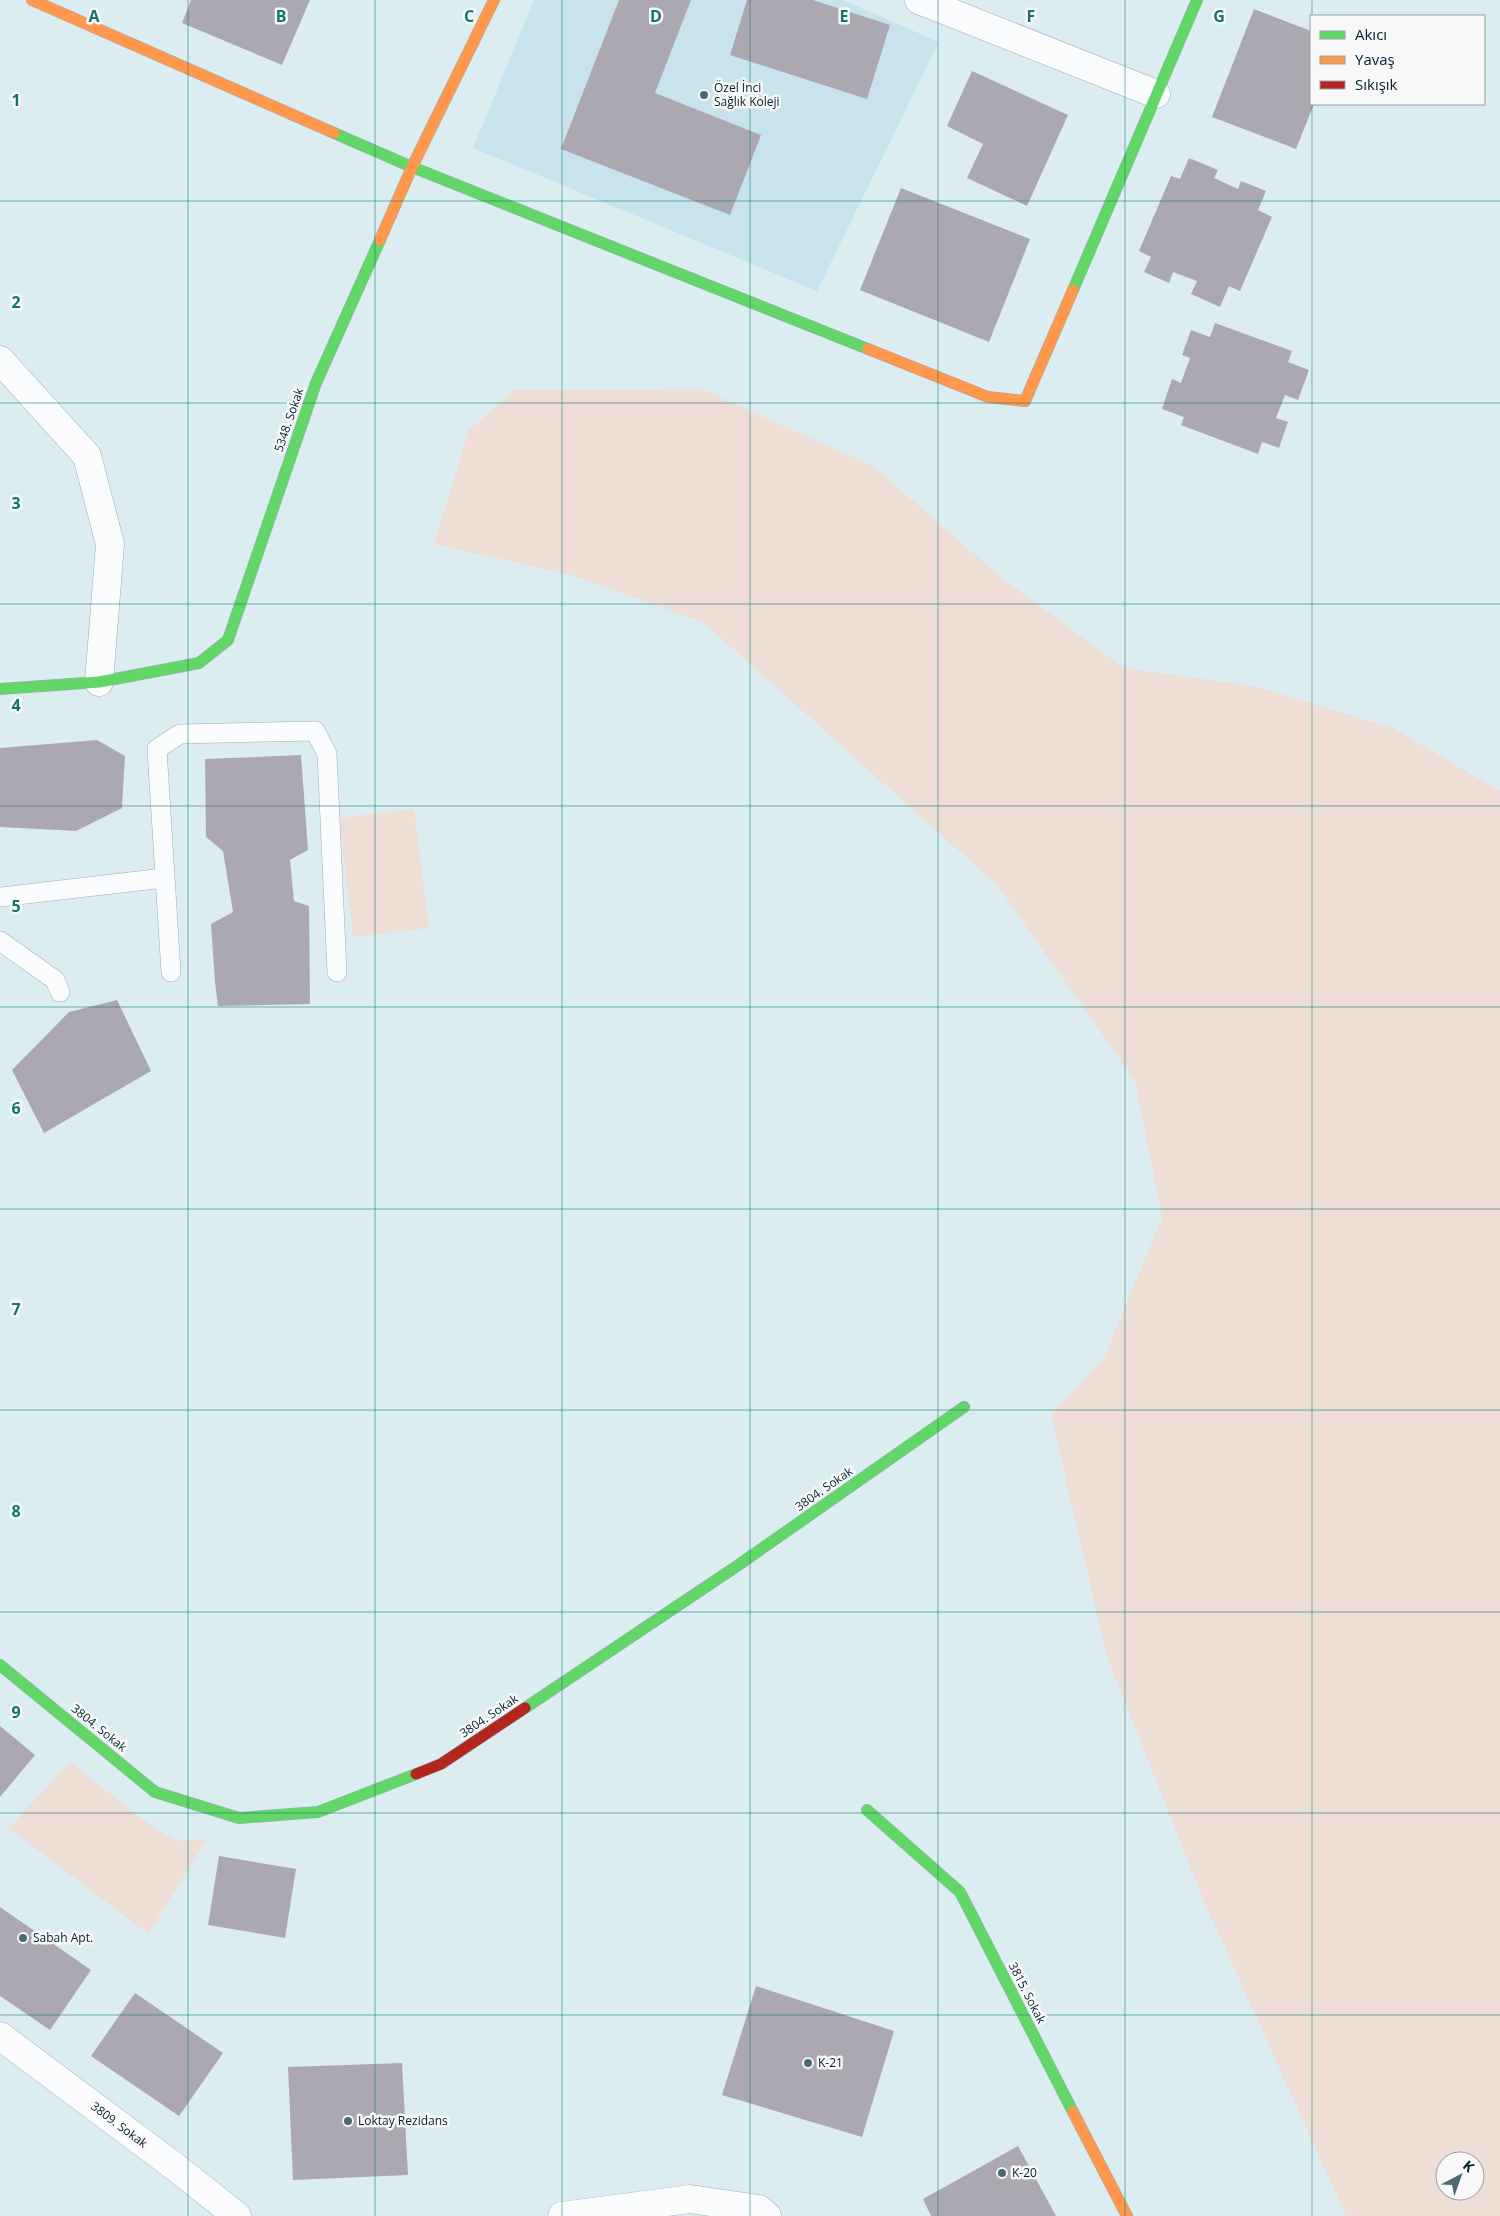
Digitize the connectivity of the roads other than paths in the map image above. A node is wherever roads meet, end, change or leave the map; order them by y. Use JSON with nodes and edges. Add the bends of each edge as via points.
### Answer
{"nodes":[{"id":1,"x":32,"y":0,"type":"edge"},
{"id":2,"x":494,"y":0,"type":"edge"},
{"id":3,"x":919,"y":0,"type":"edge"},
{"id":4,"x":1197,"y":0,"type":"edge"},
{"id":5,"x":1156,"y":94,"type":"junction"},
{"id":6,"x":412,"y":167,"type":"junction"},
{"id":7,"x":0,"y":360,"type":"edge"},
{"id":8,"x":99,"y":682,"type":"junction"},
{"id":9,"x":0,"y":689,"type":"edge"},
{"id":10,"x":164,"y":878,"type":"junction"},
{"id":11,"x":0,"y":897,"type":"edge"},
{"id":12,"x":0,"y":941,"type":"edge"},
{"id":13,"x":171,"y":972,"type":"dead end"},
{"id":14,"x":337,"y":972,"type":"dead end"},
{"id":15,"x":60,"y":992,"type":"dead end"},
{"id":16,"x":964,"y":1407,"type":"dead end"},
{"id":17,"x":0,"y":1665,"type":"edge"},
{"id":18,"x":867,"y":1810,"type":"dead end"},
{"id":19,"x":0,"y":2036,"type":"edge"},
{"id":20,"x":237,"y":2216,"type":"edge"},
{"id":21,"x":562,"y":2216,"type":"edge"},
{"id":22,"x":767,"y":2216,"type":"edge"},
{"id":23,"x":1126,"y":2216,"type":"edge"}],
"edges":[{"from":1,"to":6,"type":"street"},
{"from":2,"to":6,"type":"street","name":"5348. Sokak"},
{"from":3,"to":5,"type":"street"},
{"from":4,"to":5,"type":"street"},
{"from":5,"to":6,"type":"street","via":[[1025,401],[988,397]]},
{"from":6,"to":8,"type":"street","name":"5348. Sokak","via":[[316,383],[228,640],[199,663]]},
{"from":7,"to":8,"type":"street","via":[[87,456],[110,544]]},
{"from":8,"to":9,"type":"street","name":"5348. Sokak"},
{"from":10,"to":11,"type":"lane"},
{"from":10,"to":13,"type":"lane"},
{"from":10,"to":14,"type":"lane","via":[[157,749],[180,734],[315,731],[328,754]]},
{"from":12,"to":15,"type":"lane","via":[[55,980]]},
{"from":16,"to":17,"type":"street","name":"3804. Sokak","via":[[737,1566],[441,1764],[318,1812],[239,1818],[155,1792]]},
{"from":18,"to":23,"type":"street","name":"3815. Sokak","via":[[960,1892]]},
{"from":19,"to":20,"type":"street","name":"3809. Sokak"},
{"from":21,"to":22,"type":"street","via":[[690,2199],[759,2209]]}]}
